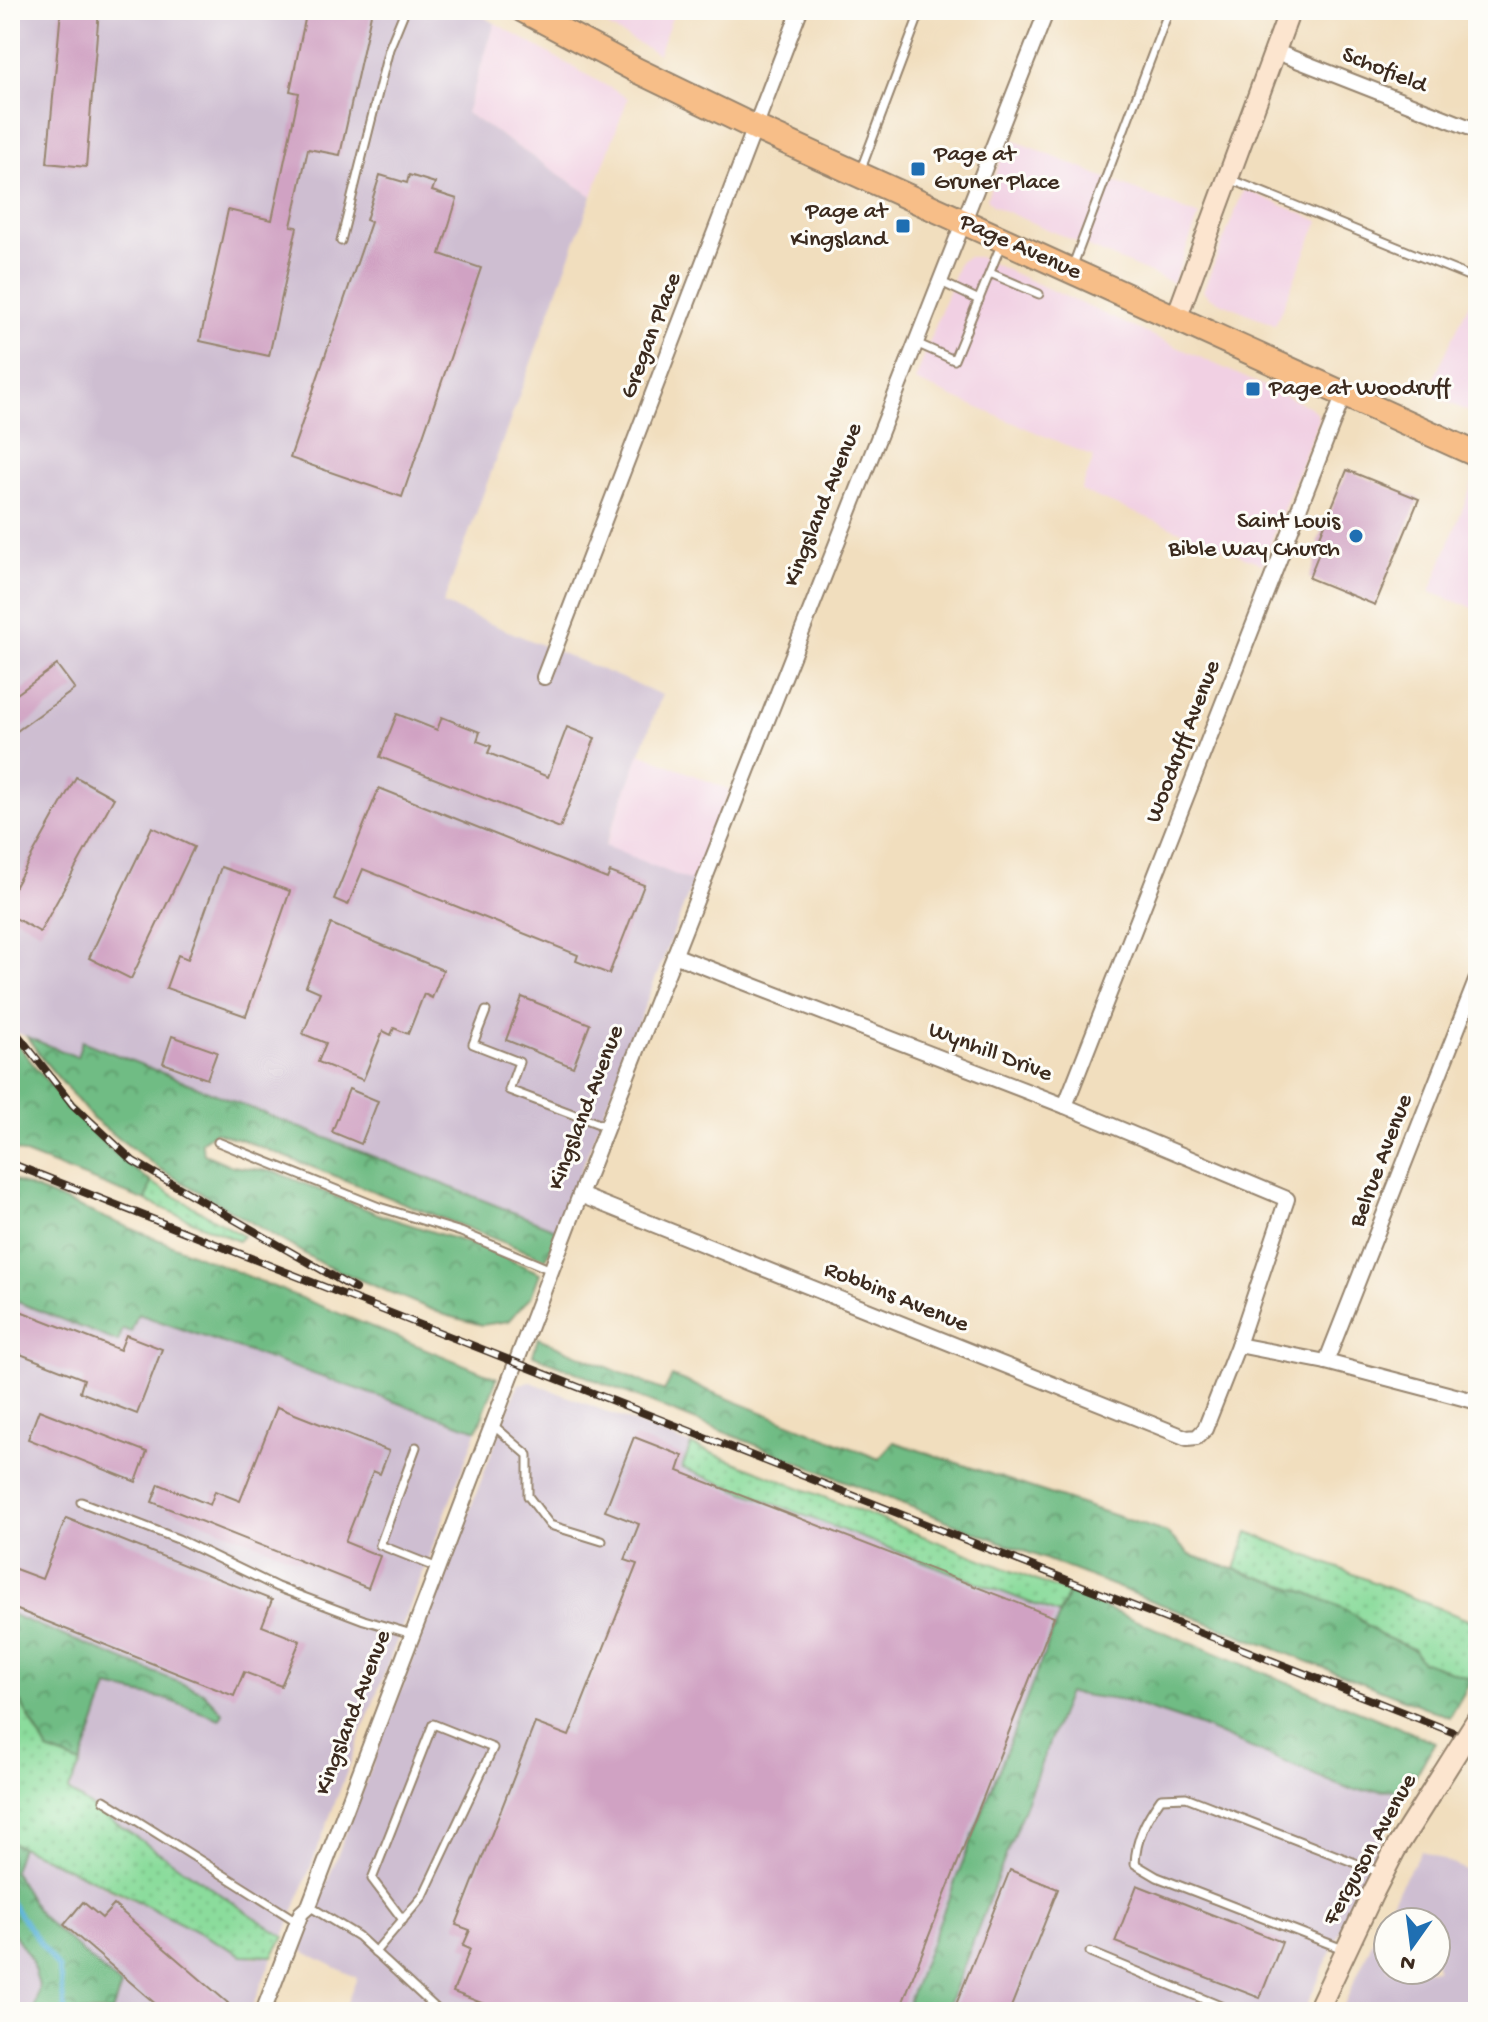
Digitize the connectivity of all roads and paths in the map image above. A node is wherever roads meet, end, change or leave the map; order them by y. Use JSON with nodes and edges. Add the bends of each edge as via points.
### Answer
{"nodes":[{"id":1,"x":405,"y":10,"type":"edge"},
{"id":2,"x":523,"y":10,"type":"edge"},
{"id":3,"x":800,"y":10,"type":"edge"},
{"id":4,"x":921,"y":10,"type":"edge"},
{"id":5,"x":1047,"y":10,"type":"edge"},
{"id":6,"x":1169,"y":10,"type":"edge"},
{"id":7,"x":1290,"y":10,"type":"edge"},
{"id":8,"x":1274,"y":51,"type":"junction"},
{"id":9,"x":756,"y":128,"type":"junction"},
{"id":10,"x":1478,"y":131,"type":"edge"},
{"id":11,"x":858,"y":175,"type":"junction"},
{"id":12,"x":1228,"y":178,"type":"junction"},
{"id":13,"x":964,"y":223,"type":"junction"},
{"id":14,"x":341,"y":241,"type":"dead end"},
{"id":15,"x":1003,"y":241,"type":"junction"},
{"id":16,"x":1070,"y":271,"type":"junction"},
{"id":17,"x":990,"y":273,"type":"junction"},
{"id":18,"x":1478,"y":280,"type":"edge"},
{"id":19,"x":941,"y":282,"type":"junction"},
{"id":20,"x":1039,"y":294,"type":"dead end"},
{"id":21,"x":979,"y":300,"type":"junction"},
{"id":22,"x":1176,"y":319,"type":"junction"},
{"id":23,"x":916,"y":343,"type":"junction"},
{"id":24,"x":1344,"y":394,"type":"junction"},
{"id":25,"x":1478,"y":455,"type":"edge"},
{"id":26,"x":544,"y":677,"type":"dead end"},
{"id":27,"x":674,"y":955,"type":"junction"},
{"id":28,"x":1478,"y":976,"type":"edge"},
{"id":29,"x":486,"y":1011,"type":"dead end"},
{"id":30,"x":1065,"y":1106,"type":"junction"},
{"id":31,"x":607,"y":1127,"type":"junction"},
{"id":32,"x":218,"y":1142,"type":"dead end"},
{"id":33,"x":580,"y":1195,"type":"junction"},
{"id":34,"x":551,"y":1270,"type":"junction"},
{"id":35,"x":1238,"y":1345,"type":"junction"},
{"id":36,"x":1326,"y":1362,"type":"junction"},
{"id":37,"x":1478,"y":1402,"type":"edge"},
{"id":38,"x":492,"y":1423,"type":"junction"},
{"id":39,"x":416,"y":1447,"type":"dead end"},
{"id":40,"x":81,"y":1502,"type":"dead end"},
{"id":41,"x":602,"y":1541,"type":"dead end"},
{"id":42,"x":438,"y":1568,"type":"junction"},
{"id":43,"x":412,"y":1634,"type":"junction"},
{"id":44,"x":1478,"y":1718,"type":"edge"},
{"id":45,"x":104,"y":1800,"type":"dead end"},
{"id":46,"x":1383,"y":1874,"type":"junction"},
{"id":47,"x":309,"y":1906,"type":"junction"},
{"id":48,"x":403,"y":1920,"type":"junction"},
{"id":49,"x":298,"y":1922,"type":"junction"},
{"id":50,"x":1346,"y":1951,"type":"junction"},
{"id":51,"x":375,"y":1952,"type":"junction"},
{"id":52,"x":1090,"y":1952,"type":"dead end"},
{"id":53,"x":263,"y":2012,"type":"edge"},
{"id":54,"x":440,"y":2012,"type":"edge"},
{"id":55,"x":1235,"y":2012,"type":"edge"},
{"id":56,"x":1317,"y":2012,"type":"edge"}],
"edges":[{"from":1,"to":14,"type":"lane","via":[[389,49]]},
{"from":2,"to":9,"type":"main road","name":"Page Avenue"},
{"from":3,"to":9,"type":"street","name":"Gregan Place"},
{"from":4,"to":11,"type":"lane"},
{"from":5,"to":13,"type":"street","name":"Kingsland Avenue"},
{"from":6,"to":16,"type":"lane"},
{"from":7,"to":8,"type":"street"},
{"from":8,"to":10,"type":"street","name":"Schofield"},
{"from":8,"to":12,"type":"street"},
{"from":9,"to":11,"type":"main road","name":"Page Avenue"},
{"from":9,"to":26,"type":"street","name":"Gregan Place"},
{"from":11,"to":13,"type":"main road","name":"Page Avenue"},
{"from":12,"to":18,"type":"lane"},
{"from":12,"to":22,"type":"street"},
{"from":13,"to":15,"type":"main road","name":"Page Avenue"},
{"from":13,"to":19,"type":"street","name":"Kingsland Avenue"},
{"from":15,"to":16,"type":"main road","name":"Page Avenue"},
{"from":15,"to":17,"type":"lane"},
{"from":16,"to":22,"type":"main road","name":"Page Avenue"},
{"from":17,"to":20,"type":"lane"},
{"from":17,"to":21,"type":"lane"},
{"from":19,"to":21,"type":"lane"},
{"from":19,"to":23,"type":"street","name":"Kingsland Avenue"},
{"from":21,"to":23,"type":"lane","via":[[954,360]]},
{"from":22,"to":24,"type":"main road","name":"Page Avenue"},
{"from":23,"to":27,"type":"street","name":"Kingsland Avenue"},
{"from":24,"to":25,"type":"main road","name":"Page Avenue"},
{"from":24,"to":30,"type":"street","name":"Woodruff Avenue"},
{"from":27,"to":30,"type":"street","name":"Wynhill Drive"},
{"from":27,"to":31,"type":"street","name":"Kingsland Avenue"},
{"from":28,"to":36,"type":"street","name":"Belrue Avenue"},
{"from":29,"to":31,"type":"lane","via":[[473,1044],[519,1062],[509,1090]]},
{"from":30,"to":35,"type":"street","name":"Wynhill Drive","via":[[1287,1199]]},
{"from":31,"to":33,"type":"street","name":"Kingsland Avenue"},
{"from":32,"to":34,"type":"lane"},
{"from":33,"to":34,"type":"street","name":"Kingsland Avenue"},
{"from":33,"to":35,"type":"street","name":"Robbins Avenue","via":[[1187,1438],[1205,1429]]},
{"from":34,"to":38,"type":"street","name":"Kingsland Avenue"},
{"from":35,"to":36,"type":"street"},
{"from":36,"to":37,"type":"street"},
{"from":38,"to":41,"type":"lane","via":[[528,1455],[528,1496],[550,1525]]},
{"from":38,"to":42,"type":"street","name":"Kingsland Avenue"},
{"from":39,"to":42,"type":"lane","via":[[380,1545]]},
{"from":40,"to":43,"type":"lane","via":[[178,1539],[277,1587]]},
{"from":42,"to":43,"type":"street","name":"Kingsland Avenue"},
{"from":43,"to":47,"type":"street","name":"Kingsland Avenue"},
{"from":44,"to":46,"type":"street","name":"Ferguson Avenue","bridge":true},
{"from":45,"to":49,"type":"lane"},
{"from":46,"to":50,"type":"street","name":"Ferguson Avenue"},
{"from":46,"to":50,"type":"lane","via":[[1186,1797],[1161,1798],[1148,1815],[1135,1864]]},
{"from":47,"to":49,"type":"street","name":"Kingsland Avenue"},
{"from":47,"to":51,"type":"lane"},
{"from":48,"to":48,"type":"lane","via":[[372,1879],[433,1724],[493,1748],[423,1896]]},
{"from":48,"to":51,"type":"lane"},
{"from":49,"to":53,"type":"street","name":"Kingsland Avenue"},
{"from":50,"to":56,"type":"street","name":"Ferguson Avenue"},
{"from":51,"to":54,"type":"lane"},
{"from":52,"to":55,"type":"lane"}]}
